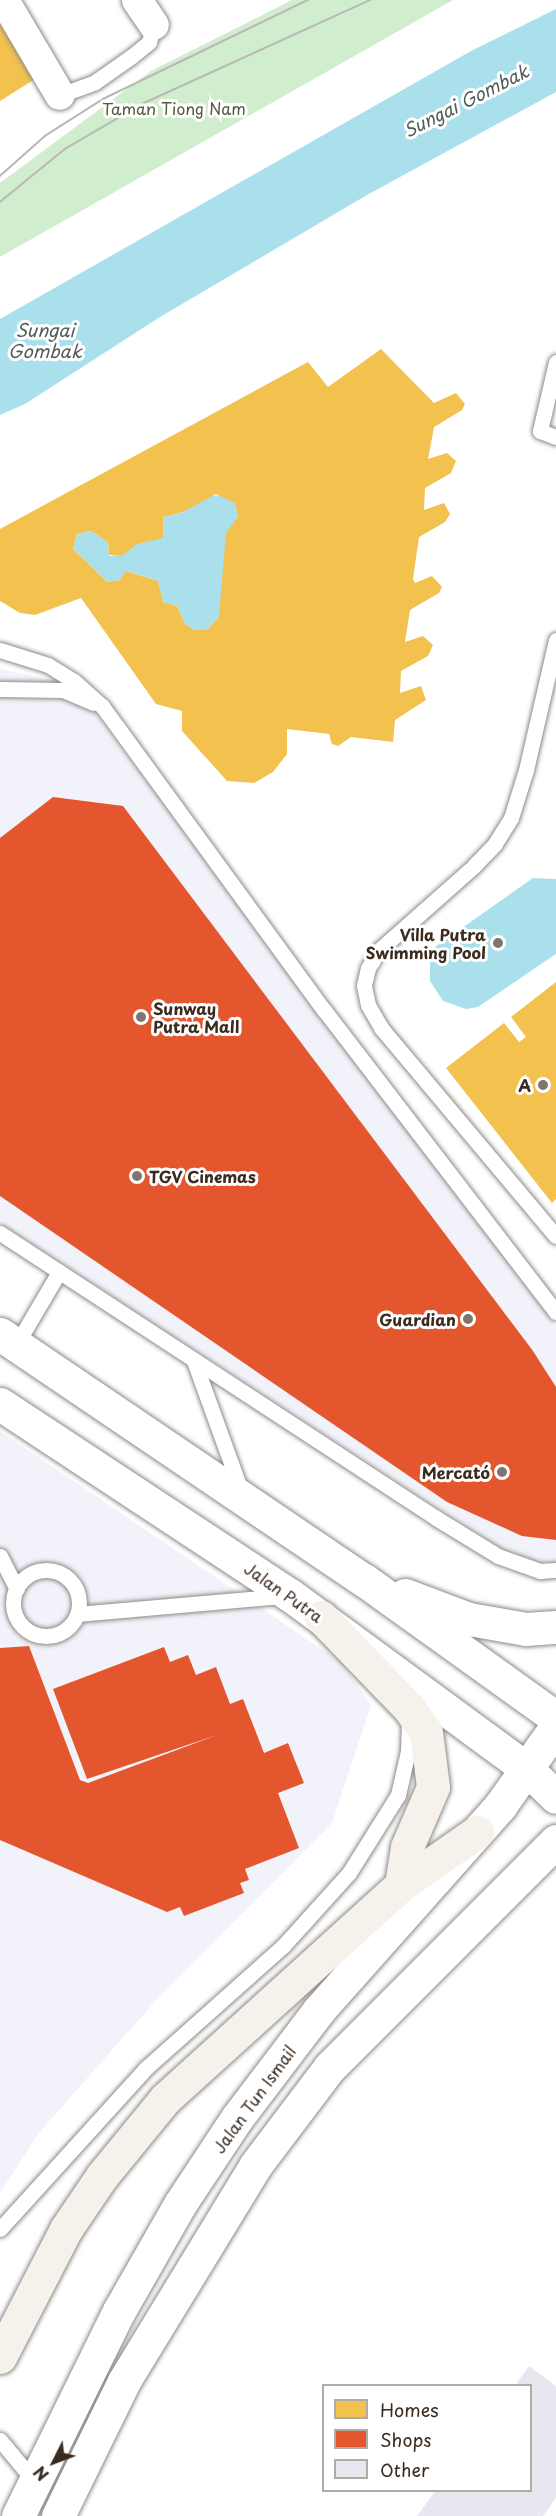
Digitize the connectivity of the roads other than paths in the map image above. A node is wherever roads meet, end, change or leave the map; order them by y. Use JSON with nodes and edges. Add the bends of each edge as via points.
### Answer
{"nodes":[{"id":1,"x":4,"y":0,"type":"edge"},
{"id":2,"x":137,"y":0,"type":"edge"},
{"id":3,"x":153,"y":25,"type":"joint"},
{"id":4,"x":60,"y":95,"type":"joint"},
{"id":5,"x":556,"y":362,"type":"edge"},
{"id":6,"x":556,"y":437,"type":"edge"},
{"id":7,"x":556,"y":640,"type":"edge"},
{"id":8,"x":0,"y":650,"type":"edge"},
{"id":9,"x":0,"y":688,"type":"edge"},
{"id":10,"x":102,"y":706,"type":"junction"},
{"id":11,"x":0,"y":1233,"type":"edge"},
{"id":12,"x":556,"y":1236,"type":"edge"},
{"id":13,"x":59,"y":1272,"type":"junction"},
{"id":14,"x":556,"y":1312,"type":"edge"},
{"id":15,"x":8,"y":1339,"type":"edge"},
{"id":16,"x":194,"y":1361,"type":"junction"},
{"id":17,"x":0,"y":1404,"type":"edge"},
{"id":18,"x":244,"y":1499,"type":"junction"},
{"id":19,"x":0,"y":1556,"type":"edge"},
{"id":20,"x":556,"y":1570,"type":"edge"},
{"id":21,"x":364,"y":1580,"type":"junction"},
{"id":22,"x":17,"y":1589,"type":"junction"},
{"id":23,"x":290,"y":1595,"type":"junction"},
{"id":24,"x":77,"y":1614,"type":"junction"},
{"id":25,"x":321,"y":1617,"type":"junction"},
{"id":26,"x":556,"y":1627,"type":"edge"},
{"id":27,"x":409,"y":1708,"type":"junction"},
{"id":28,"x":556,"y":1718,"type":"edge"},
{"id":29,"x":556,"y":1727,"type":"edge"},
{"id":30,"x":526,"y":1769,"type":"junction"},
{"id":31,"x":556,"y":1797,"type":"edge"},
{"id":32,"x":477,"y":1832,"type":"junction"},
{"id":33,"x":556,"y":1841,"type":"edge"},
{"id":34,"x":401,"y":1885,"type":"junction"},
{"id":35,"x":0,"y":2229,"type":"edge"},
{"id":36,"x":1,"y":2351,"type":"edge"},
{"id":37,"x":0,"y":2440,"type":"edge"},
{"id":38,"x":34,"y":2481,"type":"junction"},
{"id":39,"x":18,"y":2516,"type":"edge"},
{"id":40,"x":58,"y":2516,"type":"edge"}],
"edges":[{"from":1,"to":4,"type":"street"},
{"from":2,"to":3,"type":"street"},
{"from":3,"to":4,"type":"lane","via":[[149,42],[132,56],[95,82]]},
{"from":5,"to":6,"type":"lane","via":[[540,431]]},
{"from":7,"to":12,"type":"lane","via":[[511,818],[495,844],[474,866],[378,951],[364,986],[368,1005],[382,1029]]},
{"from":8,"to":10,"type":"lane","via":[[48,665]]},
{"from":9,"to":10,"type":"lane","via":[[63,690]]},
{"from":10,"to":14,"type":"lane","via":[[324,1010]]},
{"from":11,"to":13,"type":"lane"},
{"from":13,"to":15,"type":"lane"},
{"from":13,"to":16,"type":"lane"},
{"from":15,"to":18,"type":"street"},
{"from":16,"to":18,"type":"lane"},
{"from":16,"to":20,"type":"lane","via":[[498,1556],[540,1571]]},
{"from":17,"to":23,"type":"street","name":"Jalan Putra"},
{"from":18,"to":21,"type":"street"},
{"from":19,"to":22,"type":"lane"},
{"from":21,"to":26,"type":"street","via":[[469,1619],[526,1629]]},
{"from":21,"to":28,"type":"street"},
{"from":22,"to":24,"type":"lane","via":[[23,1580],[42,1570],[64,1575],[77,1593]]},
{"from":22,"to":24,"type":"lane","via":[[14,1609],[18,1620],[34,1633],[44,1636],[64,1631]]},
{"from":23,"to":24,"type":"lane"},
{"from":23,"to":25,"type":"street","name":"Jalan Putra"},
{"from":25,"to":27,"type":"main road"},
{"from":25,"to":30,"type":"street","name":"Jalan Putra"},
{"from":27,"to":34,"type":"main road","via":[[426,1732],[433,1787],[406,1847]]},
{"from":27,"to":35,"type":"lane","via":[[408,1751],[398,1795],[349,1873],[283,1946],[146,2068]]},
{"from":29,"to":30,"type":"street","name":"Jalan Tun Ismail"},
{"from":30,"to":31,"type":"street","name":"Jalan Putra"},
{"from":30,"to":32,"type":"street","name":"Jalan Tun Ismail"},
{"from":32,"to":34,"type":"main road"},
{"from":32,"to":38,"type":"street","name":"Jalan Tun Ismail","via":[[320,2010],[237,2118],[180,2204],[119,2311]]},
{"from":33,"to":40,"type":"street","via":[[329,2068],[255,2166],[124,2381]]},
{"from":34,"to":36,"type":"main road","via":[[165,2099],[132,2136],[66,2229]]},
{"from":37,"to":38,"type":"lane"},
{"from":38,"to":39,"type":"street","name":"Jalan Tun Ismail"}]}
